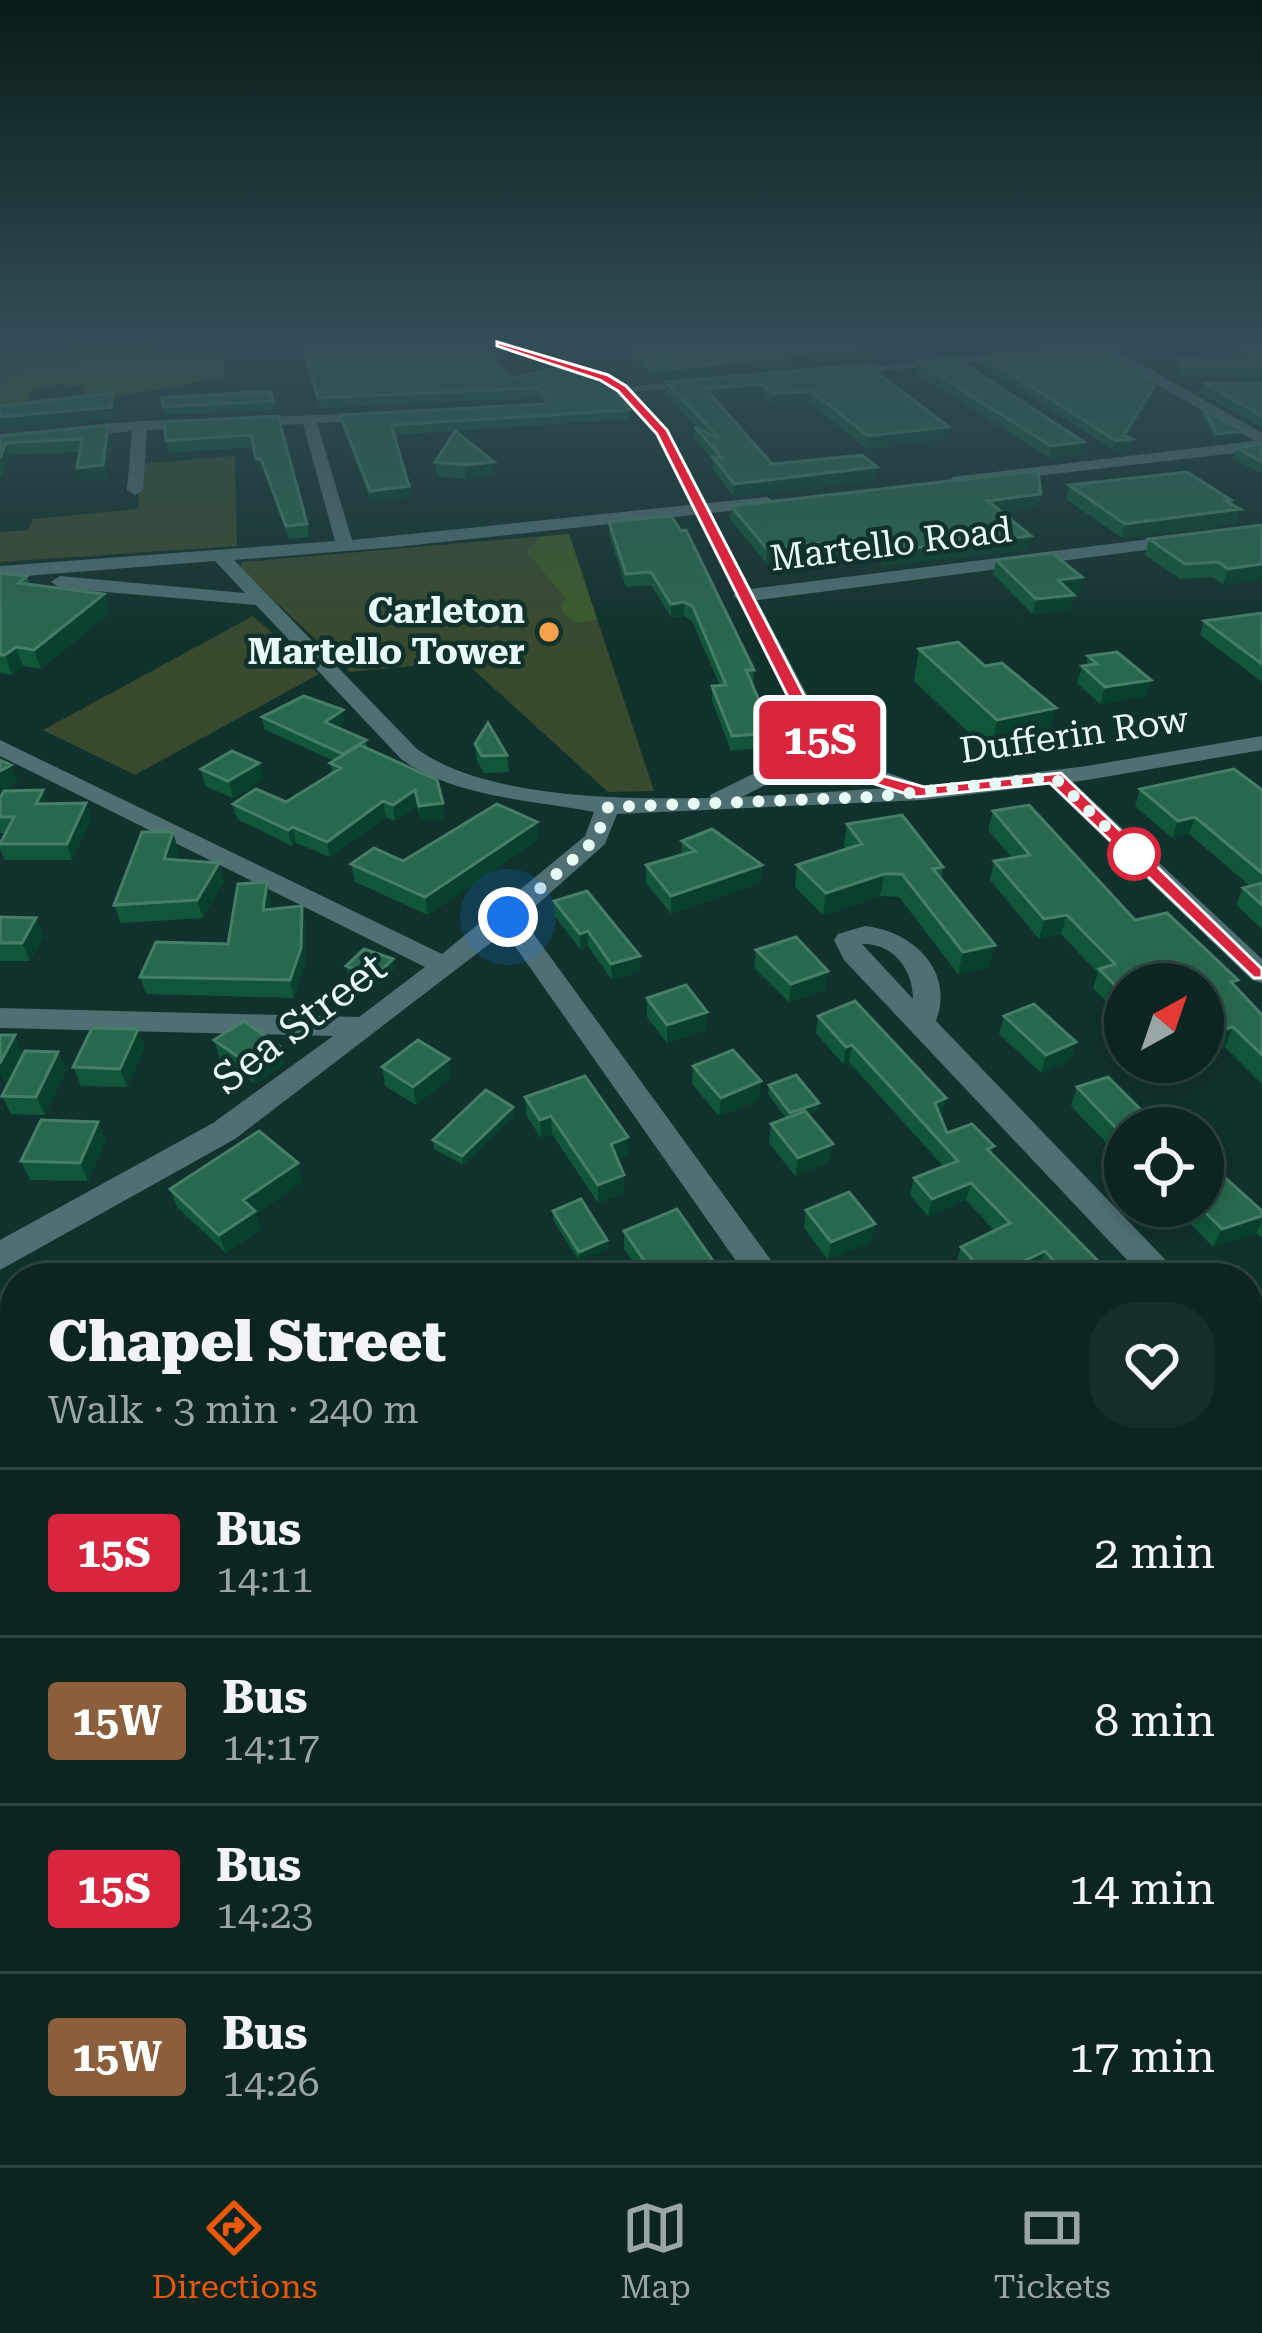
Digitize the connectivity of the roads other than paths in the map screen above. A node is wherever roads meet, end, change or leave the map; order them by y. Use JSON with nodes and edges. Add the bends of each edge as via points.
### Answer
{"nodes":[{"id":1,"x":138,"y":445,"type":"edge"},
{"id":2,"x":316,"y":445,"type":"edge"},
{"id":3,"x":669,"y":445,"type":"edge"},
{"id":4,"x":1240,"y":445,"type":"edge"},
{"id":5,"x":1094,"y":450,"type":"dead end"},
{"id":6,"x":1113,"y":463,"type":"junction"},
{"id":7,"x":931,"y":483,"type":"edge"},
{"id":8,"x":135,"y":490,"type":"dead end"},
{"id":9,"x":795,"y":499,"type":"edge"},
{"id":10,"x":704,"y":509,"type":"junction"},
{"id":11,"x":1262,"y":530,"type":"edge"},
{"id":12,"x":345,"y":546,"type":"junction"},
{"id":13,"x":219,"y":555,"type":"junction"},
{"id":14,"x":0,"y":575,"type":"edge"},
{"id":15,"x":742,"y":596,"type":"junction"},
{"id":16,"x":263,"y":600,"type":"junction"},
{"id":17,"x":1262,"y":743,"type":"edge"},
{"id":18,"x":0,"y":747,"type":"edge"},
{"id":19,"x":825,"y":747,"type":"junction"},
{"id":20,"x":1054,"y":777,"type":"junction"},
{"id":21,"x":923,"y":793,"type":"junction"},
{"id":22,"x":718,"y":800,"type":"junction"},
{"id":23,"x":608,"y":807,"type":"junction"},
{"id":24,"x":508,"y":917,"type":"junction"},
{"id":25,"x":445,"y":966,"type":"junction"},
{"id":26,"x":1262,"y":974,"type":"edge"},
{"id":27,"x":0,"y":1018,"type":"edge"},
{"id":28,"x":921,"y":1023,"type":"dead end"},
{"id":29,"x":365,"y":1027,"type":"junction"},
{"id":30,"x":0,"y":1256,"type":"edge"},
{"id":31,"x":756,"y":1263,"type":"edge"},
{"id":32,"x":1152,"y":1263,"type":"edge"}],
"edges":[{"from":1,"to":8,"type":"street"},
{"from":2,"to":12,"type":"street"},
{"from":3,"to":10,"type":"street"},
{"from":4,"to":6,"type":"street"},
{"from":5,"to":6,"type":"street"},
{"from":6,"to":7,"type":"street"},
{"from":9,"to":10,"type":"street"},
{"from":10,"to":12,"type":"street"},
{"from":10,"to":15,"type":"street"},
{"from":11,"to":15,"type":"street","name":"Martello Road"},
{"from":12,"to":13,"type":"street"},
{"from":13,"to":14,"type":"street"},
{"from":13,"to":16,"type":"street","name":"Dufferin Row"},
{"from":14,"to":16,"type":"street"},
{"from":15,"to":19,"type":"street"},
{"from":16,"to":23,"type":"street","name":"Dufferin Row","via":[[427,767],[474,784]]},
{"from":17,"to":20,"type":"street","name":"Dufferin Row"},
{"from":18,"to":25,"type":"street"},
{"from":19,"to":21,"type":"street","via":[[855,769]]},
{"from":19,"to":22,"type":"street"},
{"from":20,"to":21,"type":"street","name":"Dufferin Row"},
{"from":20,"to":26,"type":"street"},
{"from":21,"to":22,"type":"street","name":"Dufferin Row"},
{"from":22,"to":23,"type":"street","name":"Dufferin Row"},
{"from":23,"to":24,"type":"street","name":"Sea Street","via":[[596,839]]},
{"from":24,"to":25,"type":"street","name":"Sea Street"},
{"from":24,"to":31,"type":"street"},
{"from":25,"to":29,"type":"street","name":"Sea Street"},
{"from":27,"to":29,"type":"street"},
{"from":28,"to":32,"type":"street"},
{"from":29,"to":30,"type":"street","name":"Sea Street","via":[[224,1131]]}]}
